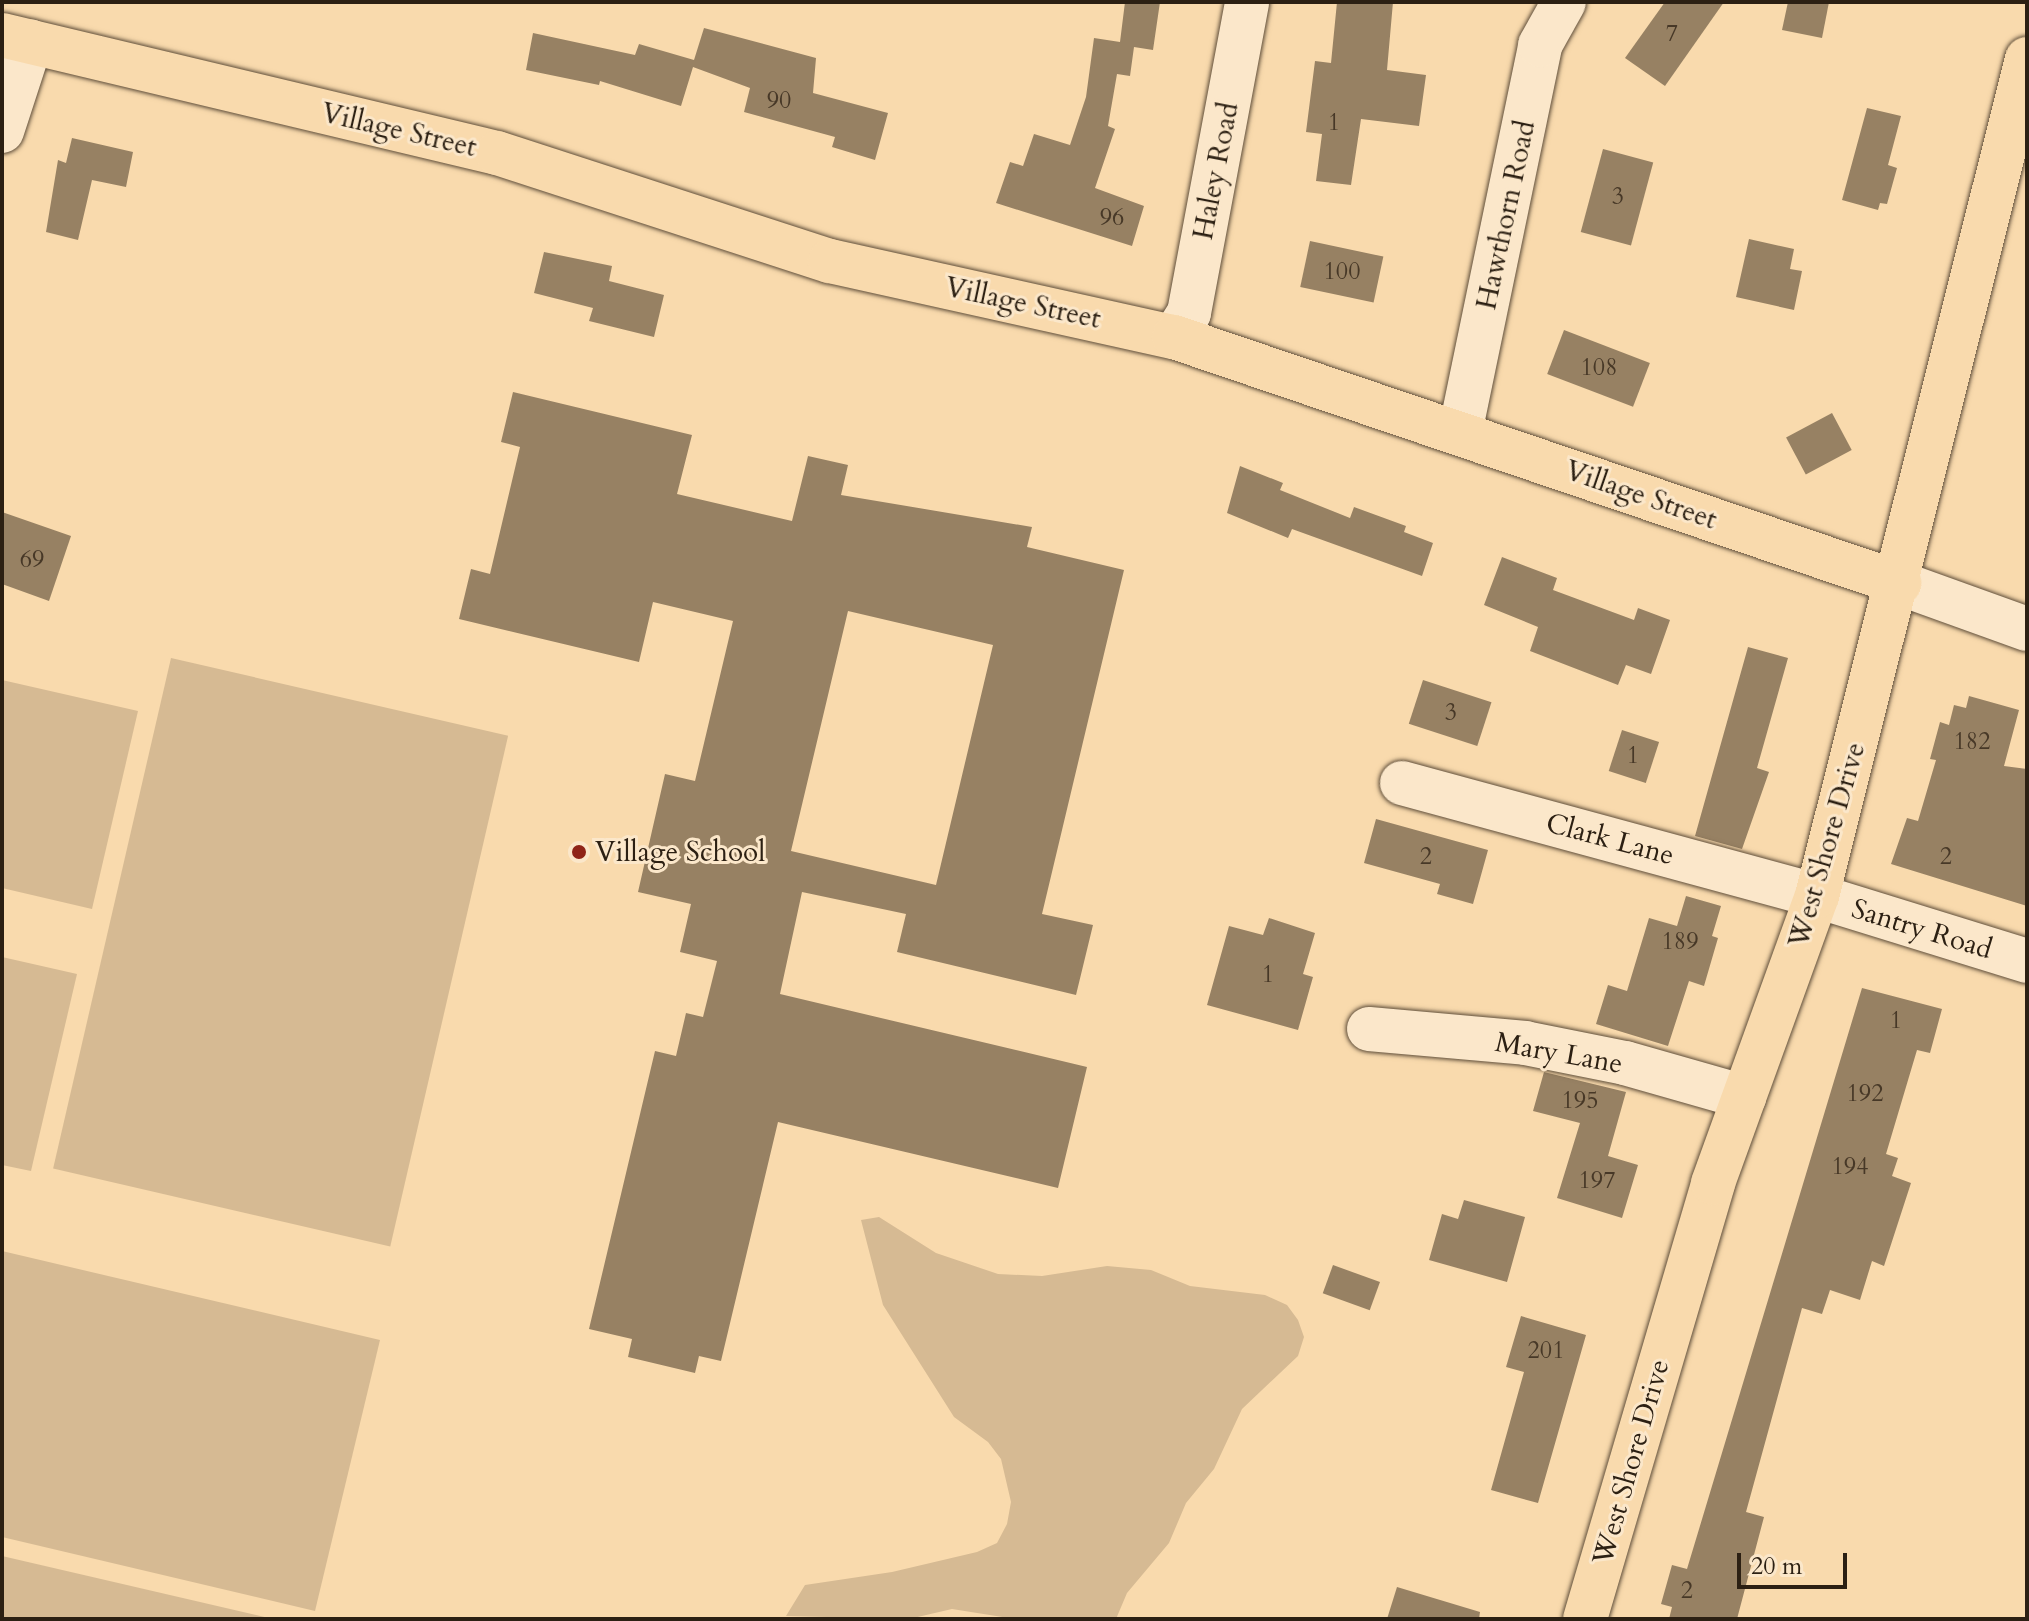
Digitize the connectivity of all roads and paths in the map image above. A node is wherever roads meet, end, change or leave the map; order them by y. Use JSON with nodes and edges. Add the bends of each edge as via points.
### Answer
{"nodes":[{"id":1,"x":1247,"y":2,"type":"edge"},
{"id":2,"x":1564,"y":2,"type":"edge"},
{"id":3,"x":17,"y":39,"type":"edge"},
{"id":4,"x":2027,"y":59,"type":"edge"},
{"id":5,"x":2,"y":131,"type":"edge"},
{"id":6,"x":1174,"y":337,"type":"junction"},
{"id":7,"x":1460,"y":433,"type":"junction"},
{"id":8,"x":1899,"y":583,"type":"junction"},
{"id":9,"x":2027,"y":629,"type":"edge"},
{"id":10,"x":1402,"y":783,"type":"dead end"},
{"id":11,"x":1817,"y":896,"type":"junction"},
{"id":12,"x":2027,"y":961,"type":"edge"},
{"id":13,"x":1369,"y":1029,"type":"dead end"},
{"id":14,"x":1744,"y":1097,"type":"junction"},
{"id":15,"x":1585,"y":1619,"type":"edge"}],
"edges":[{"from":1,"to":6,"type":"street","name":"Haley Road","via":[[1189,313]]},
{"from":2,"to":7,"type":"street","name":"Hawthorn Road","via":[[1540,45]]},
{"from":3,"to":5,"type":"street"},
{"from":3,"to":6,"type":"main road","name":"Village Street","via":[[497,153],[830,261]]},
{"from":4,"to":8,"type":"main road","name":"West Shore Drive"},
{"from":6,"to":7,"type":"main road","name":"Village Street"},
{"from":7,"to":8,"type":"main road","name":"Village Street"},
{"from":8,"to":9,"type":"street","name":"Village Street"},
{"from":8,"to":11,"type":"main road","name":"West Shore Drive"},
{"from":10,"to":11,"type":"street","name":"Clark Lane"},
{"from":11,"to":12,"type":"street","name":"Santry Road"},
{"from":11,"to":14,"type":"main road","name":"West Shore Drive"},
{"from":13,"to":14,"type":"street","name":"Mary Lane","via":[[1525,1043],[1625,1063]]},
{"from":14,"to":15,"type":"main road","name":"West Shore Drive","via":[[1713,1183]]}]}
